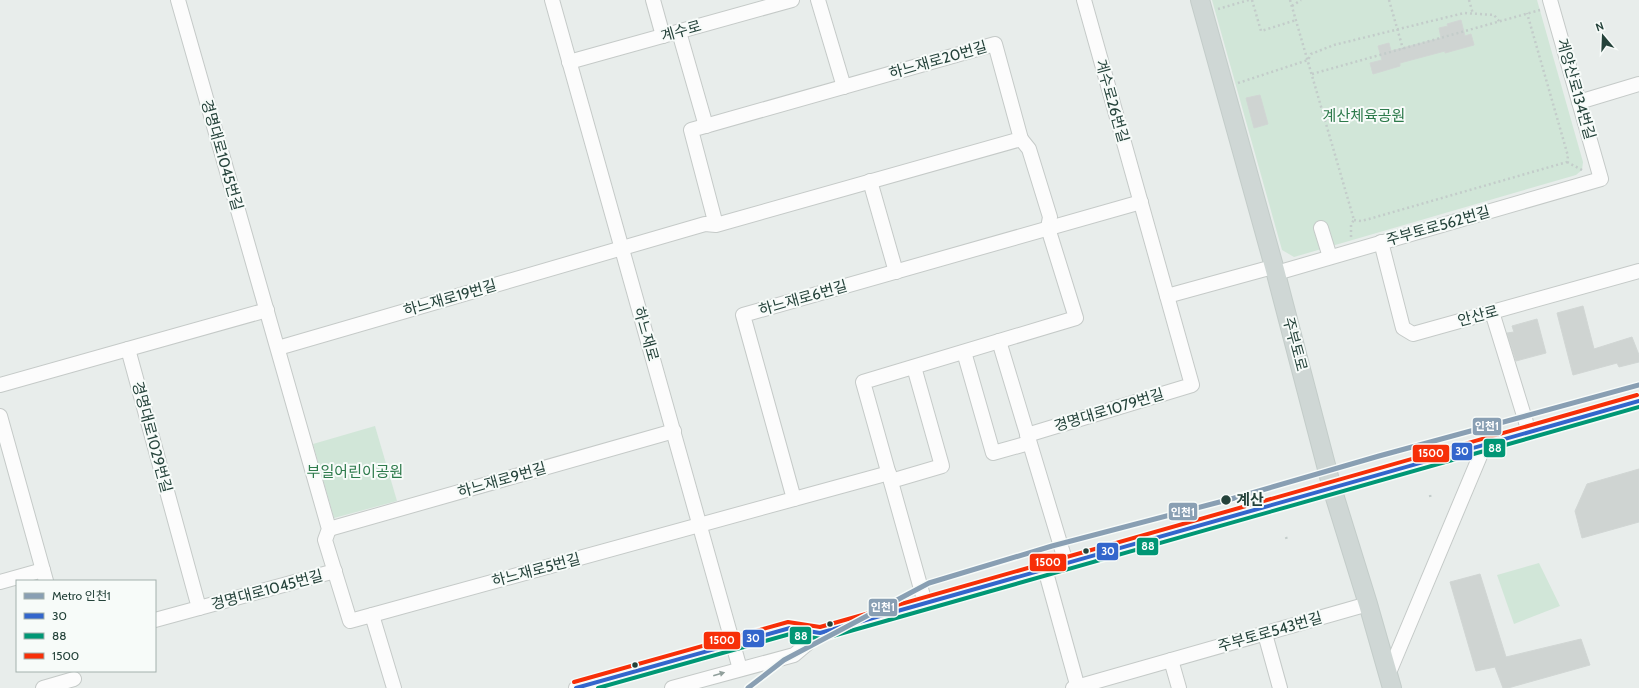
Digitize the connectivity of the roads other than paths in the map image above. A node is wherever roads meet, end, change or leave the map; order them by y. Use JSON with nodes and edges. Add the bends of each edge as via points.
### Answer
{"nodes":[{"id":1,"x":178,"y":0,"type":"edge"},
{"id":2,"x":552,"y":0,"type":"edge"},
{"id":3,"x":653,"y":0,"type":"edge"},
{"id":4,"x":792,"y":0,"type":"edge"},
{"id":5,"x":818,"y":0,"type":"edge"},
{"id":6,"x":1084,"y":0,"type":"edge"},
{"id":7,"x":1200,"y":0,"type":"edge"},
{"id":8,"x":754,"y":5,"type":"edge"},
{"id":9,"x":1545,"y":5,"type":"edge"},
{"id":10,"x":679,"y":32,"type":"junction"},
{"id":11,"x":663,"y":36,"type":"junction"},
{"id":12,"x":569,"y":62,"type":"junction"},
{"id":13,"x":1639,"y":84,"type":"edge"},
{"id":14,"x":844,"y":87,"type":"junction"},
{"id":15,"x":1579,"y":102,"type":"junction"},
{"id":16,"x":706,"y":126,"type":"junction"},
{"id":17,"x":1021,"y":138,"type":"junction"},
{"id":18,"x":1601,"y":179,"type":"joint"},
{"id":19,"x":870,"y":181,"type":"junction"},
{"id":20,"x":1141,"y":202,"type":"junction"},
{"id":21,"x":716,"y":225,"type":"junction"},
{"id":22,"x":1048,"y":228,"type":"junction"},
{"id":23,"x":1321,"y":228,"type":"dead end"},
{"id":24,"x":1380,"y":242,"type":"junction"},
{"id":25,"x":622,"y":249,"type":"junction"},
{"id":26,"x":1330,"y":257,"type":"junction"},
{"id":27,"x":1275,"y":270,"type":"junction"},
{"id":28,"x":1639,"y":271,"type":"edge"},
{"id":29,"x":896,"y":272,"type":"junction"},
{"id":30,"x":1167,"y":296,"type":"junction"},
{"id":31,"x":267,"y":310,"type":"junction"},
{"id":32,"x":1492,"y":312,"type":"junction"},
{"id":33,"x":999,"y":341,"type":"junction"},
{"id":34,"x":278,"y":348,"type":"junction"},
{"id":35,"x":128,"y":349,"type":"junction"},
{"id":36,"x":964,"y":352,"type":"junction"},
{"id":37,"x":914,"y":367,"type":"junction"},
{"id":38,"x":0,"y":385,"type":"edge"},
{"id":39,"x":1192,"y":385,"type":"joint"},
{"id":40,"x":1639,"y":401,"type":"edge"},
{"id":41,"x":0,"y":416,"type":"edge"},
{"id":42,"x":674,"y":431,"type":"junction"},
{"id":43,"x":1529,"y":432,"type":"junction"},
{"id":44,"x":1028,"y":439,"type":"junction"},
{"id":45,"x":1485,"y":444,"type":"junction"},
{"id":46,"x":890,"y":477,"type":"junction"},
{"id":47,"x":1332,"y":488,"type":"junction"},
{"id":48,"x":794,"y":499,"type":"junction"},
{"id":49,"x":700,"y":525,"type":"junction"},
{"id":50,"x":329,"y":529,"type":"junction"},
{"id":51,"x":1066,"y":563,"type":"junction"},
{"id":52,"x":1045,"y":569,"type":"junction"},
{"id":53,"x":335,"y":571,"type":"junction"},
{"id":54,"x":45,"y":575,"type":"edge"},
{"id":55,"x":0,"y":582,"type":"edge"},
{"id":56,"x":925,"y":603,"type":"junction"},
{"id":57,"x":1368,"y":604,"type":"junction"},
{"id":58,"x":199,"y":608,"type":"junction"},
{"id":59,"x":372,"y":615,"type":"junction"},
{"id":60,"x":156,"y":620,"type":"edge"},
{"id":61,"x":820,"y":633,"type":"junction"},
{"id":62,"x":1265,"y":634,"type":"junction"},
{"id":63,"x":734,"y":643,"type":"junction"},
{"id":64,"x":1171,"y":660,"type":"junction"},
{"id":65,"x":740,"y":669,"type":"junction"},
{"id":66,"x":74,"y":679,"type":"edge"},
{"id":67,"x":1390,"y":682,"type":"edge"},
{"id":68,"x":700,"y":684,"type":"edge"},
{"id":69,"x":43,"y":688,"type":"edge"},
{"id":70,"x":394,"y":688,"type":"edge"},
{"id":71,"x":576,"y":688,"type":"edge"},
{"id":72,"x":672,"y":688,"type":"edge"},
{"id":73,"x":1077,"y":688,"type":"edge"},
{"id":74,"x":1179,"y":688,"type":"edge"},
{"id":75,"x":1280,"y":688,"type":"edge"}],
"edges":[{"from":1,"to":31,"type":"street","name":"경명대로1045번길"},
{"from":2,"to":12,"type":"street","name":"하느재로"},
{"from":3,"to":11,"type":"street"},
{"from":4,"to":8,"type":"street","name":"계수로"},
{"from":5,"to":14,"type":"street"},
{"from":6,"to":20,"type":"street","name":"계수로26번길"},
{"from":7,"to":27,"type":"main road","name":"주부토로"},
{"from":8,"to":10,"type":"street","name":"계수로"},
{"from":9,"to":15,"type":"street","name":"계양산로134번길"},
{"from":10,"to":11,"type":"street","name":"계수로"},
{"from":10,"to":16,"type":"street"},
{"from":11,"to":12,"type":"street","name":"계수로"},
{"from":12,"to":25,"type":"street","name":"하느재로"},
{"from":13,"to":15,"type":"street"},
{"from":14,"to":16,"type":"street","name":"하느재로20번길"},
{"from":14,"to":17,"type":"street","name":"하느재로20번길","via":[[995,44]]},
{"from":15,"to":18,"type":"street","name":"계양산로134번길"},
{"from":16,"to":21,"type":"street","name":"하느재로20번길","via":[[691,130]]},
{"from":17,"to":19,"type":"street"},
{"from":17,"to":22,"type":"street","via":[[1029,148],[1050,217]]},
{"from":18,"to":24,"type":"street","name":"주부토로562번길"},
{"from":19,"to":21,"type":"street"},
{"from":19,"to":29,"type":"street"},
{"from":20,"to":22,"type":"street","name":"하느재로6번길"},
{"from":20,"to":30,"type":"street","name":"계수로26번길"},
{"from":21,"to":25,"type":"street","via":[[705,224]]},
{"from":22,"to":29,"type":"street","name":"하느재로6번길"},
{"from":22,"to":33,"type":"street","via":[[1076,318]]},
{"from":23,"to":26,"type":"street"},
{"from":24,"to":26,"type":"street","name":"주부토로562번길"},
{"from":24,"to":32,"type":"street","name":"안산로","via":[[1403,328],[1413,334]]},
{"from":25,"to":34,"type":"street","name":"하느재로19번길"},
{"from":25,"to":42,"type":"street","name":"하느재로"},
{"from":26,"to":27,"type":"street","name":"주부토로562번길","via":[[1280,272]]},
{"from":27,"to":30,"type":"street","name":"주부토로562번길","via":[[1270,268]]},
{"from":27,"to":47,"type":"main road","name":"주부토로"},
{"from":28,"to":32,"type":"street","name":"안산로"},
{"from":29,"to":48,"type":"street","name":"하느재로6번길","via":[[743,315]]},
{"from":30,"to":39,"type":"street","name":"계수로26번길"},
{"from":31,"to":34,"type":"street","name":"경명대로1045번길"},
{"from":31,"to":35,"type":"street"},
{"from":32,"to":43,"type":"street"},
{"from":33,"to":36,"type":"street"},
{"from":33,"to":44,"type":"street"},
{"from":34,"to":50,"type":"street","name":"경명대로1045번길"},
{"from":35,"to":38,"type":"street"},
{"from":35,"to":58,"type":"street","name":"경명대로1029번길"},
{"from":36,"to":37,"type":"street"},
{"from":36,"to":44,"type":"street","name":"경명대로1079번길","via":[[993,453]]},
{"from":37,"to":46,"type":"street","via":[[863,382]]},
{"from":37,"to":46,"type":"street","via":[[942,466]]},
{"from":39,"to":44,"type":"street","name":"경명대로1079번길"},
{"from":40,"to":43,"type":"street"},
{"from":41,"to":54,"type":"street"},
{"from":42,"to":49,"type":"street","name":"하느재로"},
{"from":42,"to":50,"type":"street","name":"하느재로9번길"},
{"from":43,"to":45,"type":"street"},
{"from":44,"to":51,"type":"street"},
{"from":45,"to":47,"type":"street"},
{"from":45,"to":67,"type":"street"},
{"from":46,"to":48,"type":"street"},
{"from":46,"to":56,"type":"street"},
{"from":47,"to":51,"type":"street"},
{"from":47,"to":57,"type":"main road","name":"주부토로"},
{"from":48,"to":49,"type":"street"},
{"from":49,"to":59,"type":"street","name":"하느재로5번길"},
{"from":49,"to":63,"type":"street","name":"하느재로"},
{"from":50,"to":53,"type":"street","name":"경명대로1045번길","via":[[325,540]]},
{"from":51,"to":52,"type":"street"},
{"from":52,"to":56,"type":"street"},
{"from":52,"to":73,"type":"street"},
{"from":53,"to":58,"type":"street","name":"경명대로1045번길"},
{"from":53,"to":59,"type":"street","name":"경명대로1045번길","via":[[350,621]]},
{"from":54,"to":55,"type":"street"},
{"from":56,"to":61,"type":"street"},
{"from":57,"to":62,"type":"street","name":"주부토로543번길"},
{"from":57,"to":67,"type":"main road","name":"주부토로"},
{"from":58,"to":60,"type":"street"},
{"from":59,"to":70,"type":"street"},
{"from":61,"to":63,"type":"street","via":[[790,628]]},
{"from":61,"to":65,"type":"street","via":[[794,655]]},
{"from":62,"to":64,"type":"street","name":"주부토로543번길"},
{"from":62,"to":75,"type":"street"},
{"from":63,"to":65,"type":"street","name":"하느재로"},
{"from":63,"to":71,"type":"street"},
{"from":64,"to":73,"type":"street","name":"주부토로543번길"},
{"from":64,"to":74,"type":"street"},
{"from":68,"to":65,"type":"street","one_way":true},
{"from":66,"to":69,"type":"street"},
{"from":68,"to":72,"type":"street"}]}
